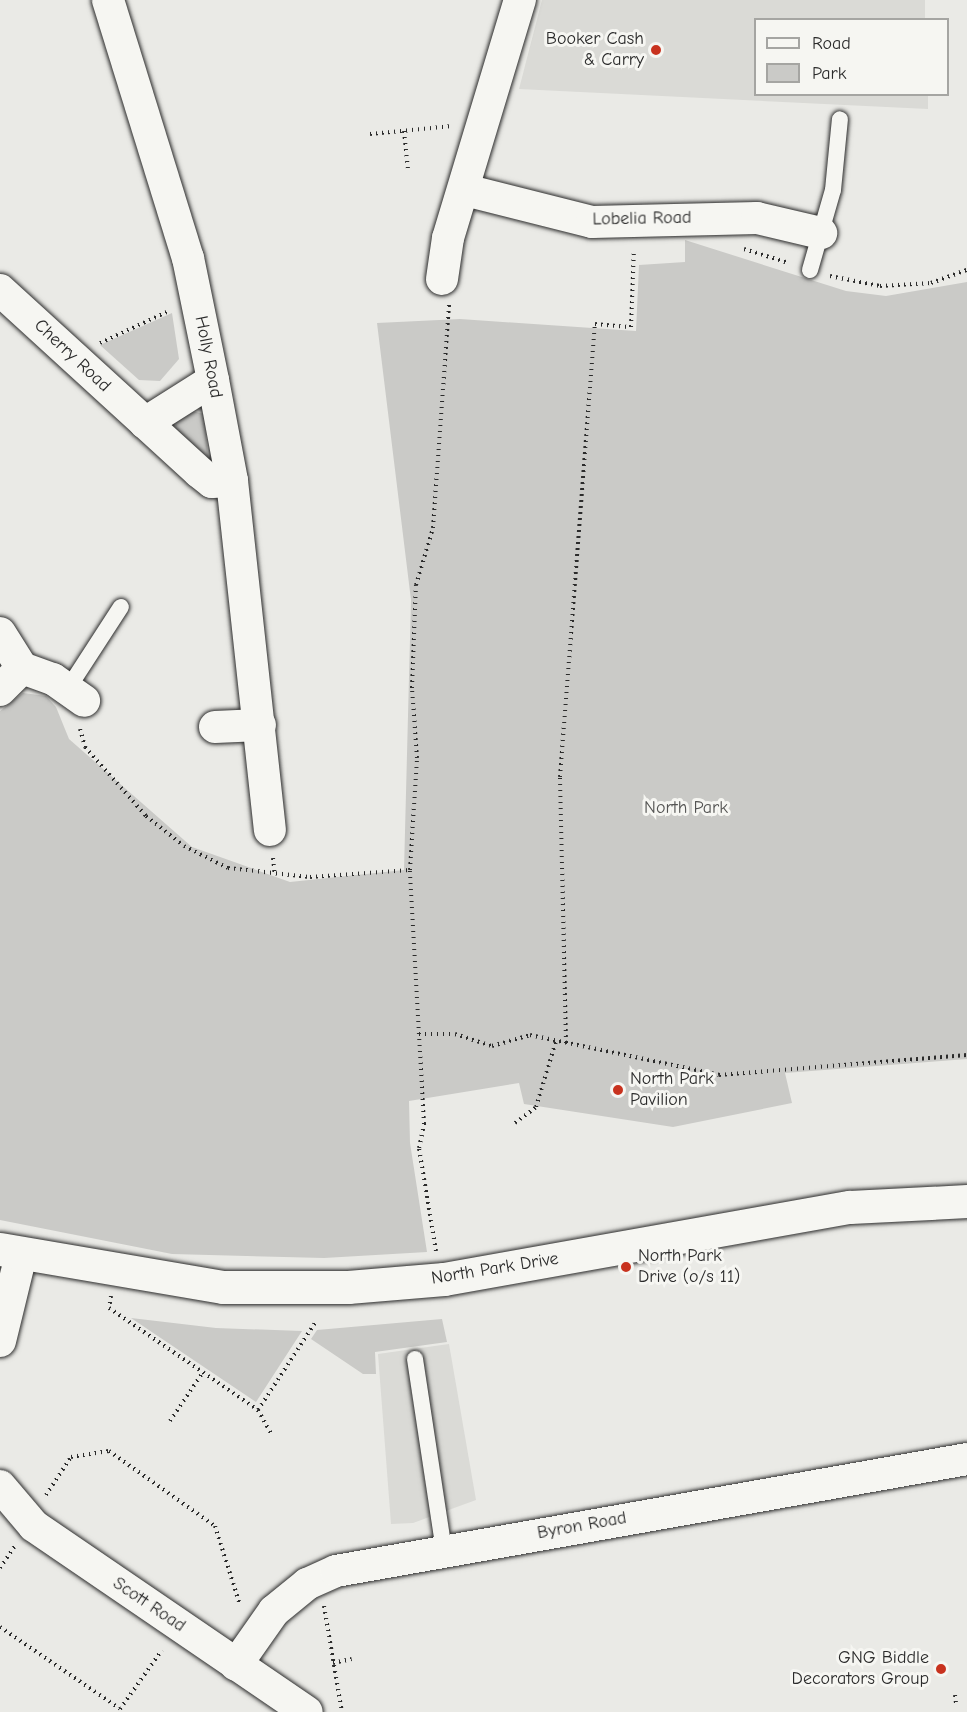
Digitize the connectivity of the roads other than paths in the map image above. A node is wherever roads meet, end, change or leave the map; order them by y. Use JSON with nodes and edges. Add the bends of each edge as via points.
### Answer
{"nodes":[{"id":1,"x":108,"y":0,"type":"edge"},
{"id":2,"x":520,"y":0,"type":"edge"},
{"id":3,"x":840,"y":119,"type":"dead end"},
{"id":4,"x":465,"y":190,"type":"junction"},
{"id":5,"x":822,"y":233,"type":"junction"},
{"id":6,"x":810,"y":270,"type":"dead end"},
{"id":7,"x":442,"y":279,"type":"road end"},
{"id":8,"x":0,"y":290,"type":"edge"},
{"id":9,"x":213,"y":380,"type":"junction"},
{"id":10,"x":145,"y":423,"type":"junction"},
{"id":11,"x":232,"y":482,"type":"junction"},
{"id":12,"x":120,"y":607,"type":"dead end"},
{"id":13,"x":0,"y":633,"type":"edge"},
{"id":14,"x":22,"y":668,"type":"junction"},
{"id":15,"x":0,"y":690,"type":"edge"},
{"id":16,"x":76,"y":695,"type":"joint"},
{"id":17,"x":260,"y":725,"type":"junction"},
{"id":18,"x":215,"y":727,"type":"dead end"},
{"id":19,"x":270,"y":830,"type":"dead end"},
{"id":20,"x":967,"y":1201,"type":"edge"},
{"id":21,"x":10,"y":1252,"type":"edge"},
{"id":22,"x":0,"y":1341,"type":"edge"},
{"id":23,"x":414,"y":1359,"type":"dead end"},
{"id":24,"x":967,"y":1459,"type":"edge"},
{"id":25,"x":0,"y":1486,"type":"edge"},
{"id":26,"x":444,"y":1550,"type":"junction"},
{"id":27,"x":236,"y":1665,"type":"junction"},
{"id":28,"x":307,"y":1712,"type":"edge"}],
"edges":[{"from":1,"to":9,"type":"street","name":"Holly Road","via":[[188,258]]},
{"from":2,"to":4,"type":"street"},
{"from":3,"to":5,"type":"lane","via":[[833,190]]},
{"from":4,"to":5,"type":"street","name":"Lobelia Road","via":[[551,215],[635,222],[757,218]]},
{"from":4,"to":7,"type":"street","via":[[448,238]]},
{"from":5,"to":6,"type":"lane"},
{"from":8,"to":10,"type":"street","name":"Cherry Road"},
{"from":9,"to":10,"type":"street"},
{"from":9,"to":11,"type":"street","name":"Holly Road"},
{"from":10,"to":11,"type":"street","name":"Cherry Road","via":[[212,482]]},
{"from":11,"to":17,"type":"street","name":"Holly Road"},
{"from":12,"to":16,"type":"lane"},
{"from":13,"to":14,"type":"street"},
{"from":14,"to":15,"type":"street"},
{"from":14,"to":16,"type":"street"},
{"from":17,"to":18,"type":"street"},
{"from":17,"to":19,"type":"street","name":"Holly Road"},
{"from":20,"to":21,"type":"street","name":"North Park Drive","via":[[850,1208],[444,1279],[348,1287],[223,1287]]},
{"from":21,"to":22,"type":"street"},
{"from":23,"to":26,"type":"lane"},
{"from":24,"to":26,"type":"street","name":"Byron Road"},
{"from":25,"to":27,"type":"street","name":"Scott Road","via":[[34,1526]]},
{"from":26,"to":27,"type":"street","name":"Byron Road","via":[[336,1571],[307,1584],[274,1611]]},
{"from":27,"to":28,"type":"street","name":"Scott Road"}]}
